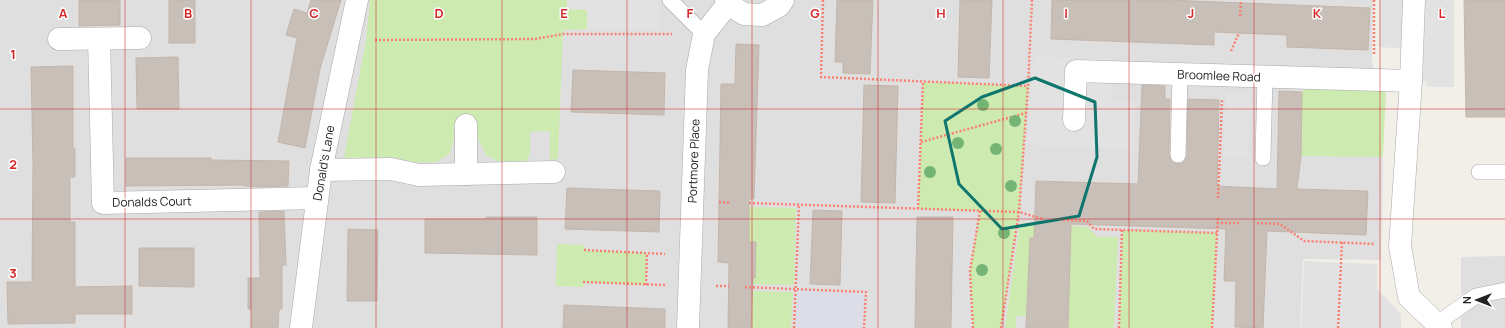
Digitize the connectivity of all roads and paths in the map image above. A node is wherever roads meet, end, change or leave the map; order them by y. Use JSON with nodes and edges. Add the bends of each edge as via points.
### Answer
{"nodes":[{"id":1,"x":357,"y":0,"type":"edge"},
{"id":2,"x":670,"y":0,"type":"edge"},
{"id":3,"x":783,"y":0,"type":"edge"},
{"id":4,"x":823,"y":0,"type":"edge"},
{"id":5,"x":1032,"y":0,"type":"edge"},
{"id":6,"x":1241,"y":0,"type":"edge"},
{"id":7,"x":1374,"y":0,"type":"edge"},
{"id":8,"x":1414,"y":0,"type":"edge"},
{"id":9,"x":727,"y":2,"type":"edge"},
{"id":10,"x":1240,"y":16,"type":"dead end"},
{"id":11,"x":1239,"y":33,"type":"dead end"},
{"id":12,"x":704,"y":34,"type":"junction"},
{"id":13,"x":140,"y":38,"type":"dead end"},
{"id":14,"x":59,"y":39,"type":"dead end"},
{"id":15,"x":99,"y":39,"type":"junction"},
{"id":16,"x":349,"y":40,"type":"junction"},
{"id":17,"x":1374,"y":58,"type":"dead end"},
{"id":18,"x":1180,"y":74,"type":"junction"},
{"id":19,"x":1223,"y":76,"type":"junction"},
{"id":20,"x":1265,"y":77,"type":"junction"},
{"id":21,"x":1411,"y":80,"type":"junction"},
{"id":22,"x":923,"y":82,"type":"junction"},
{"id":23,"x":1028,"y":86,"type":"junction"},
{"id":24,"x":1026,"y":113,"type":"junction"},
{"id":25,"x":1074,"y":120,"type":"dead end"},
{"id":26,"x":466,"y":125,"type":"dead end"},
{"id":27,"x":921,"y":142,"type":"junction"},
{"id":28,"x":1178,"y":155,"type":"dead end"},
{"id":29,"x":1263,"y":158,"type":"dead end"},
{"id":30,"x":321,"y":170,"type":"junction"},
{"id":31,"x":554,"y":172,"type":"dead end"},
{"id":32,"x":1479,"y":172,"type":"dead end"},
{"id":33,"x":1505,"y":172,"type":"edge"},
{"id":34,"x":466,"y":174,"type":"junction"},
{"id":35,"x":317,"y":198,"type":"junction"},
{"id":36,"x":1218,"y":198,"type":"dead end"},
{"id":37,"x":749,"y":203,"type":"dead end"},
{"id":38,"x":800,"y":205,"type":"junction"},
{"id":39,"x":918,"y":209,"type":"junction"},
{"id":40,"x":980,"y":211,"type":"junction"},
{"id":41,"x":1019,"y":212,"type":"junction"},
{"id":42,"x":1218,"y":216,"type":"dead end"},
{"id":43,"x":1043,"y":219,"type":"dead end"},
{"id":44,"x":1063,"y":220,"type":"dead end"},
{"id":45,"x":1217,"y":223,"type":"junction"},
{"id":46,"x":1239,"y":223,"type":"dead end"},
{"id":47,"x":1257,"y":223,"type":"dead end"},
{"id":48,"x":1122,"y":230,"type":"junction"},
{"id":49,"x":1217,"y":233,"type":"junction"},
{"id":50,"x":1342,"y":242,"type":"junction"},
{"id":51,"x":1400,"y":246,"type":"junction"},
{"id":52,"x":584,"y":250,"type":"dead end"},
{"id":53,"x":647,"y":253,"type":"junction"},
{"id":54,"x":690,"y":255,"type":"junction"},
{"id":55,"x":583,"y":282,"type":"dead end"},
{"id":56,"x":689,"y":284,"type":"junction"},
{"id":57,"x":646,"y":285,"type":"junction"},
{"id":58,"x":745,"y":287,"type":"dead end"},
{"id":59,"x":796,"y":289,"type":"junction"},
{"id":60,"x":1505,"y":290,"type":"edge"},
{"id":61,"x":1438,"y":326,"type":"edge"},
{"id":62,"x":301,"y":328,"type":"edge"},
{"id":63,"x":688,"y":328,"type":"edge"},
{"id":64,"x":794,"y":328,"type":"edge"},
{"id":65,"x":864,"y":328,"type":"edge"},
{"id":66,"x":973,"y":328,"type":"edge"},
{"id":67,"x":1001,"y":328,"type":"edge"},
{"id":68,"x":1118,"y":328,"type":"edge"},
{"id":69,"x":1212,"y":328,"type":"edge"},
{"id":70,"x":1338,"y":328,"type":"edge"}],
"edges":[{"from":1,"to":16,"type":"street","name":"Donald's Lane"},
{"from":2,"to":12,"type":"lane"},
{"from":3,"to":9,"type":"street","name":"Portmore Place","via":[[779,6],[762,15],[744,14]]},
{"from":4,"to":22,"type":"path","via":[[821,77]]},
{"from":5,"to":23,"type":"path"},
{"from":6,"to":10,"type":"path"},
{"from":7,"to":17,"type":"path"},
{"from":8,"to":21,"type":"street"},
{"from":9,"to":12,"type":"street","name":"Portmore Place"},
{"from":11,"to":19,"type":"path"},
{"from":12,"to":16,"type":"path","via":[[563,34],[535,39]]},
{"from":12,"to":54,"type":"street","name":"Portmore Place","via":[[697,70]]},
{"from":13,"to":15,"type":"street"},
{"from":14,"to":15,"type":"street"},
{"from":15,"to":35,"type":"street","name":"Donalds Court","via":[[104,203]]},
{"from":16,"to":30,"type":"street","name":"Donald's Lane"},
{"from":18,"to":19,"type":"street","name":"Broomlee Road"},
{"from":18,"to":25,"type":"street","name":"Broomlee Road","via":[[1076,71]]},
{"from":18,"to":28,"type":"lane"},
{"from":19,"to":20,"type":"street","name":"Broomlee Road"},
{"from":19,"to":36,"type":"path"},
{"from":20,"to":21,"type":"street","name":"Broomlee Road"},
{"from":20,"to":29,"type":"lane"},
{"from":21,"to":51,"type":"street"},
{"from":22,"to":23,"type":"path"},
{"from":22,"to":27,"type":"path"},
{"from":23,"to":24,"type":"path"},
{"from":24,"to":27,"type":"path"},
{"from":24,"to":41,"type":"path"},
{"from":26,"to":34,"type":"street"},
{"from":27,"to":39,"type":"path"},
{"from":30,"to":34,"type":"street","via":[[391,169],[420,175]]},
{"from":30,"to":35,"type":"street","name":"Donald's Lane"},
{"from":31,"to":34,"type":"street"},
{"from":32,"to":33,"type":"lane"},
{"from":35,"to":62,"type":"street","name":"Donald's Lane"},
{"from":37,"to":38,"type":"path"},
{"from":38,"to":39,"type":"path"},
{"from":38,"to":59,"type":"path"},
{"from":39,"to":40,"type":"path"},
{"from":40,"to":41,"type":"path"},
{"from":40,"to":66,"type":"path","via":[[970,271]]},
{"from":41,"to":43,"type":"path"},
{"from":41,"to":67,"type":"path"},
{"from":42,"to":45,"type":"path"},
{"from":44,"to":48,"type":"path","via":[[1087,221],[1094,229]]},
{"from":45,"to":46,"type":"path"},
{"from":45,"to":49,"type":"path"},
{"from":47,"to":50,"type":"path","via":[[1280,224],[1304,241]]},
{"from":48,"to":49,"type":"path"},
{"from":48,"to":68,"type":"path"},
{"from":49,"to":69,"type":"path"},
{"from":50,"to":51,"type":"path"},
{"from":50,"to":70,"type":"path"},
{"from":51,"to":61,"type":"street","via":[[1409,297]]},
{"from":52,"to":53,"type":"path"},
{"from":53,"to":54,"type":"path"},
{"from":53,"to":57,"type":"path"},
{"from":54,"to":56,"type":"street","name":"Portmore Place"},
{"from":55,"to":57,"type":"path"},
{"from":56,"to":57,"type":"path"},
{"from":56,"to":63,"type":"street","name":"Portmore Place"},
{"from":58,"to":59,"type":"path"},
{"from":59,"to":64,"type":"path"},
{"from":59,"to":65,"type":"path","via":[[866,292]]},
{"from":60,"to":61,"type":"lane","via":[[1476,296]]}]}
